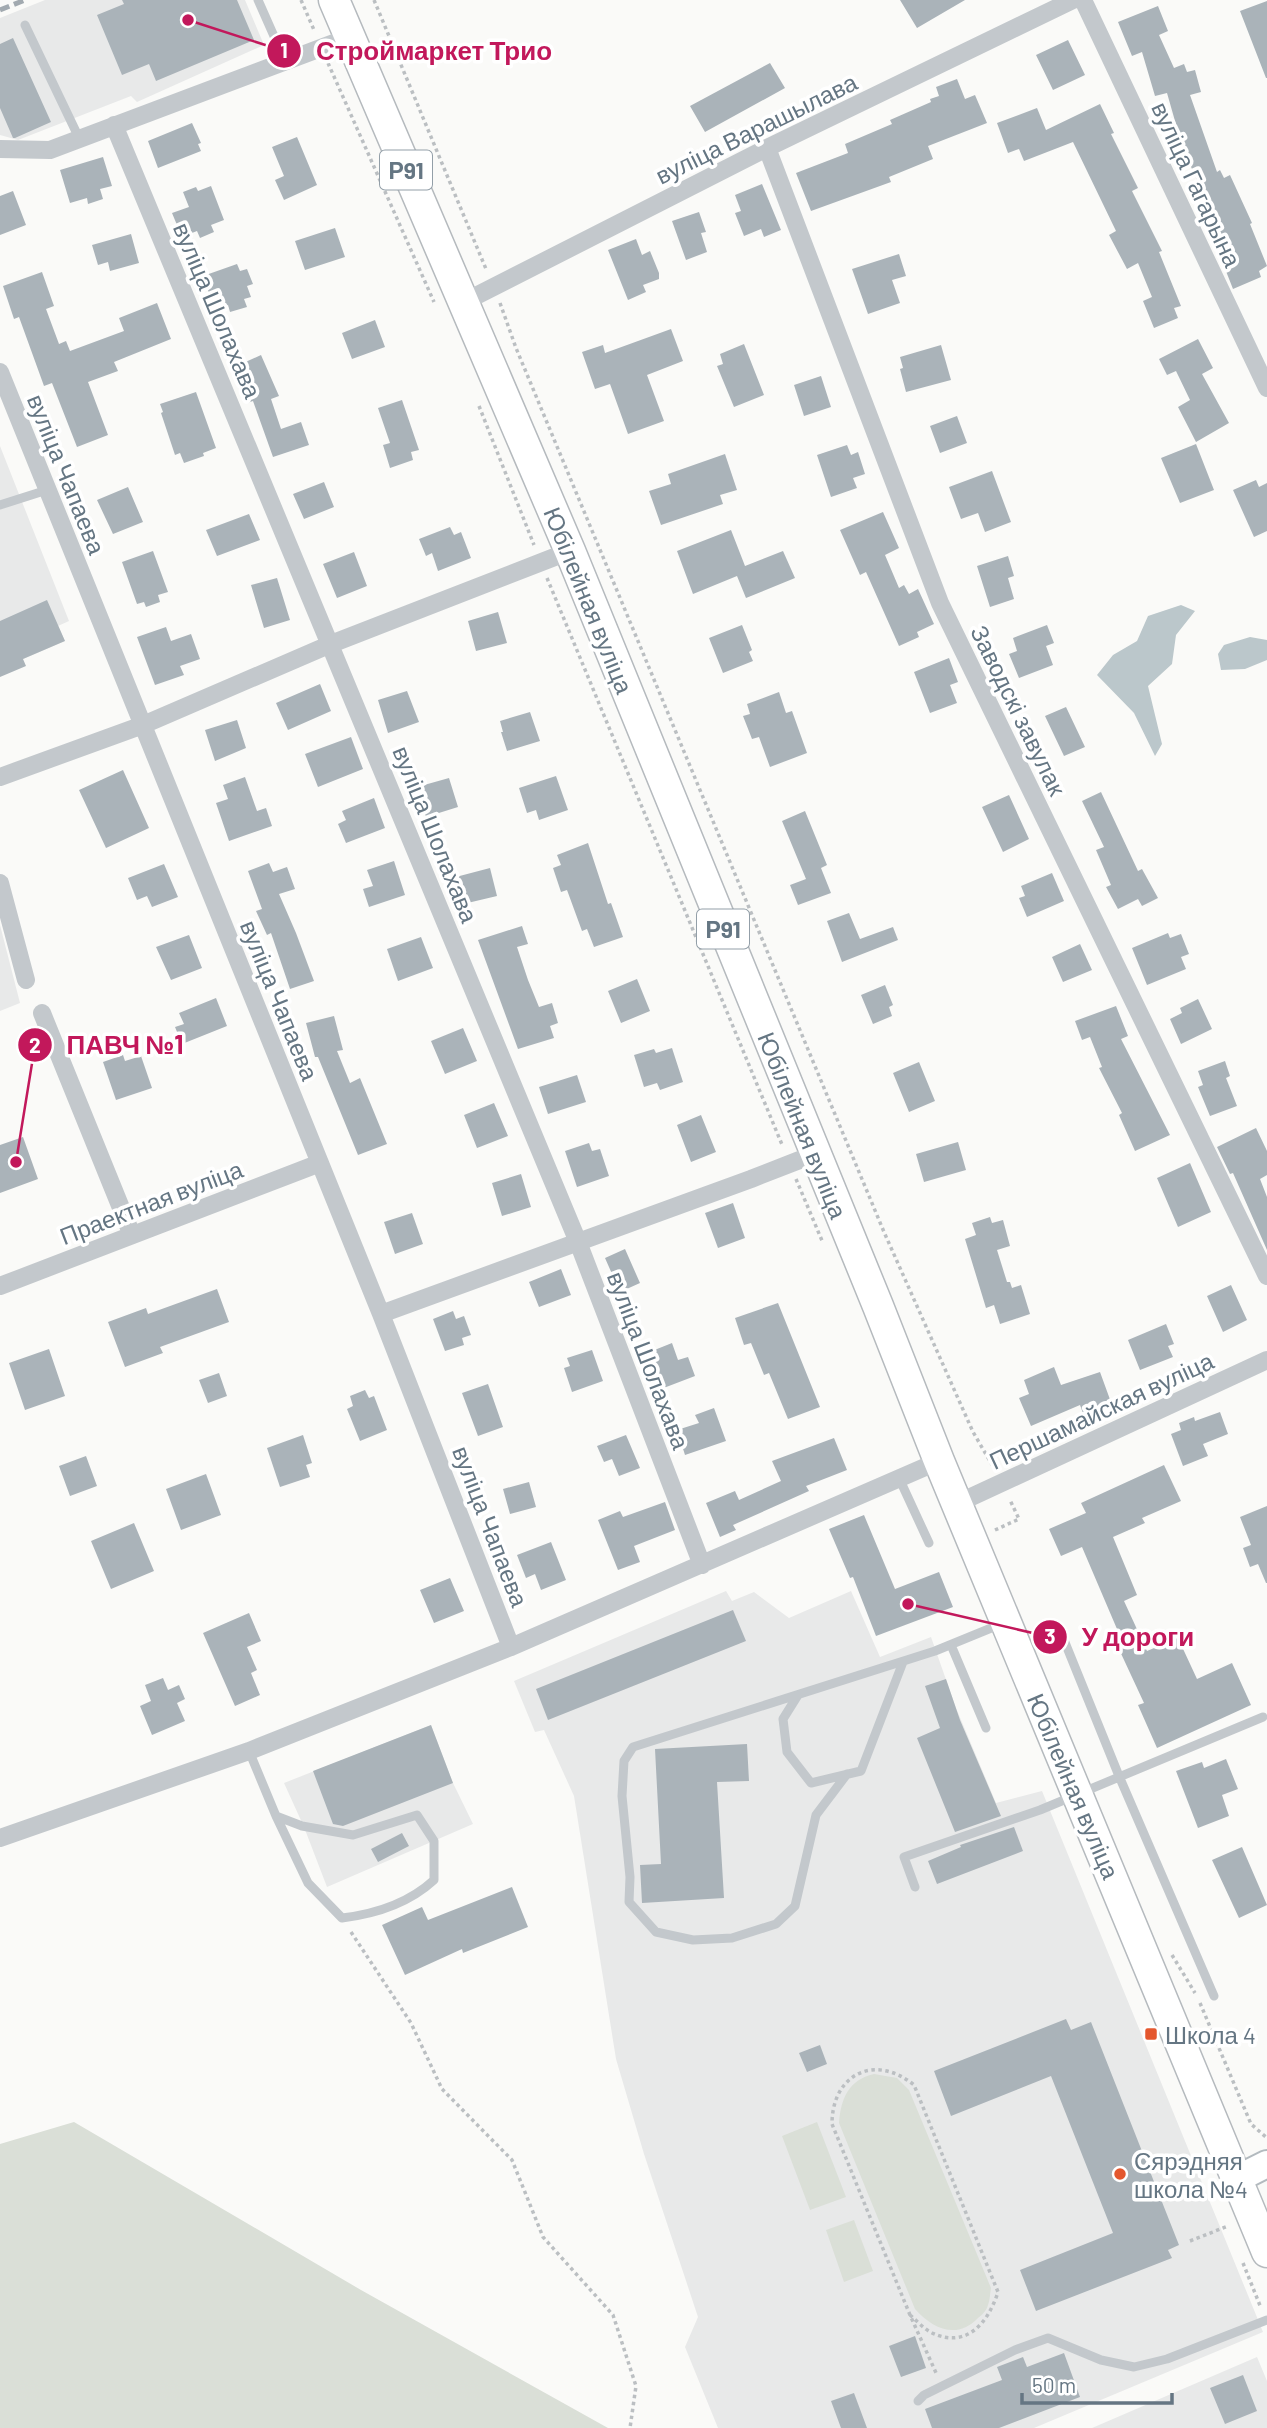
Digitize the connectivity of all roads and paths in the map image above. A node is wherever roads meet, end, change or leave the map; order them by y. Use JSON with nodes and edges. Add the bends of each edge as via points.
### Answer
{"nodes":[{"id":1,"x":258,"y":0,"type":"edge"},
{"id":2,"x":334,"y":0,"type":"edge"},
{"id":3,"x":374,"y":0,"type":"edge"},
{"id":4,"x":1073,"y":0,"type":"edge"},
{"id":5,"x":1083,"y":0,"type":"edge"},
{"id":6,"x":25,"y":25,"type":"dead end"},
{"id":7,"x":350,"y":37,"type":"junction"},
{"id":8,"x":285,"y":61,"type":"junction"},
{"id":9,"x":114,"y":125,"type":"junction"},
{"id":10,"x":79,"y":138,"type":"junction"},
{"id":11,"x":767,"y":148,"type":"junction"},
{"id":12,"x":0,"y":149,"type":"edge"},
{"id":13,"x":494,"y":287,"type":"junction"},
{"id":14,"x":463,"y":303,"type":"junction"},
{"id":15,"x":0,"y":372,"type":"edge"},
{"id":16,"x":1267,"y":388,"type":"edge"},
{"id":17,"x":47,"y":490,"type":"junction"},
{"id":18,"x":0,"y":505,"type":"edge"},
{"id":19,"x":570,"y":551,"type":"junction"},
{"id":20,"x":331,"y":644,"type":"junction"},
{"id":21,"x":143,"y":725,"type":"junction"},
{"id":22,"x":0,"y":777,"type":"edge"},
{"id":23,"x":0,"y":883,"type":"edge"},
{"id":24,"x":26,"y":980,"type":"dead end"},
{"id":25,"x":42,"y":1013,"type":"dead end"},
{"id":26,"x":815,"y":1154,"type":"junction"},
{"id":27,"x":320,"y":1163,"type":"junction"},
{"id":28,"x":132,"y":1235,"type":"junction"},
{"id":29,"x":578,"y":1242,"type":"junction"},
{"id":30,"x":1267,"y":1276,"type":"edge"},
{"id":31,"x":0,"y":1286,"type":"edge"},
{"id":32,"x":381,"y":1314,"type":"junction"},
{"id":33,"x":1267,"y":1360,"type":"edge"},
{"id":34,"x":939,"y":1461,"type":"junction"},
{"id":35,"x":899,"y":1478,"type":"junction"},
{"id":36,"x":1002,"y":1483,"type":"junction"},
{"id":37,"x":956,"y":1504,"type":"junction"},
{"id":38,"x":1000,"y":1541,"type":"dead end"},
{"id":39,"x":929,"y":1543,"type":"dead end"},
{"id":40,"x":702,"y":1566,"type":"junction"},
{"id":41,"x":1006,"y":1622,"type":"junction"},
{"id":42,"x":1064,"y":1640,"type":"dead end"},
{"id":43,"x":951,"y":1645,"type":"junction"},
{"id":44,"x":511,"y":1647,"type":"junction"},
{"id":45,"x":904,"y":1662,"type":"junction"},
{"id":46,"x":798,"y":1695,"type":"junction"},
{"id":47,"x":1263,"y":1717,"type":"dead end"},
{"id":48,"x":986,"y":1728,"type":"dead end"},
{"id":49,"x":249,"y":1751,"type":"junction"},
{"id":50,"x":847,"y":1774,"type":"junction"},
{"id":51,"x":1119,"y":1776,"type":"junction"},
{"id":52,"x":1077,"y":1794,"type":"junction"},
{"id":53,"x":276,"y":1816,"type":"junction"},
{"id":54,"x":0,"y":1838,"type":"edge"},
{"id":55,"x":915,"y":1887,"type":"dead end"},
{"id":56,"x":342,"y":1918,"type":"junction"},
{"id":57,"x":1168,"y":1944,"type":"dead end"},
{"id":58,"x":1214,"y":1996,"type":"dead end"},
{"id":59,"x":1267,"y":2138,"type":"edge"},
{"id":60,"x":1267,"y":2164,"type":"edge"},
{"id":61,"x":1237,"y":2179,"type":"junction"},
{"id":62,"x":1228,"y":2226,"type":"dead end"},
{"id":63,"x":1190,"y":2241,"type":"dead end"},
{"id":64,"x":1267,"y":2252,"type":"edge"},
{"id":65,"x":910,"y":2315,"type":"junction"},
{"id":66,"x":1267,"y":2320,"type":"edge"},
{"id":67,"x":942,"y":2386,"type":"junction"},
{"id":68,"x":918,"y":2401,"type":"dead end"},
{"id":69,"x":630,"y":2428,"type":"edge"}],
"edges":[{"from":1,"to":8,"type":"lane"},
{"from":2,"to":7,"type":"main road","name":"Юбілейная вуліца","number":"Р91"},
{"from":3,"to":13,"type":"path"},
{"from":4,"to":11,"type":"street","name":"вуліца Варашылава"},
{"from":5,"to":16,"type":"street","name":"вуліца Гагарына"},
{"from":6,"to":10,"type":"lane"},
{"from":7,"to":8,"type":"street"},
{"from":7,"to":14,"type":"main road","name":"Юбілейная вуліца","number":"Р91"},
{"from":8,"to":9,"type":"street"},
{"from":9,"to":10,"type":"street"},
{"from":9,"to":20,"type":"street","name":"вуліца Шолахава"},
{"from":10,"to":12,"type":"street","via":[[50,150]]},
{"from":11,"to":13,"type":"street","name":"вуліца Варашылава"},
{"from":11,"to":30,"type":"street","name":"Заводскі завулак","via":[[940,604]]},
{"from":13,"to":14,"type":"street","name":"вуліца Варашылава"},
{"from":13,"to":36,"type":"path","via":[[884,1232],[973,1432]]},
{"from":14,"to":19,"type":"main road","name":"Юбілейная вуліца","number":"Р91"},
{"from":15,"to":17,"type":"street","name":"вуліца Чапаева"},
{"from":17,"to":18,"type":"lane"},
{"from":17,"to":21,"type":"street","name":"вуліца Чапаева"},
{"from":19,"to":20,"type":"street"},
{"from":19,"to":26,"type":"main road","name":"Юбілейная вуліца","number":"Р91"},
{"from":20,"to":21,"type":"street"},
{"from":20,"to":29,"type":"street","name":"вуліца Шолахава"},
{"from":21,"to":22,"type":"street"},
{"from":21,"to":27,"type":"street","name":"вуліца Чапаева"},
{"from":23,"to":24,"type":"street"},
{"from":25,"to":28,"type":"street"},
{"from":26,"to":29,"type":"street"},
{"from":26,"to":34,"type":"main road","name":"Юбілейная вуліца","number":"Р91"},
{"from":27,"to":28,"type":"street","name":"Праектная вуліца"},
{"from":27,"to":32,"type":"street","name":"вуліца Чапаева"},
{"from":28,"to":31,"type":"street","name":"Праектная вуліца"},
{"from":29,"to":32,"type":"street"},
{"from":29,"to":40,"type":"street","name":"вуліца Шолахава"},
{"from":32,"to":44,"type":"street","name":"вуліца Чапаева"},
{"from":33,"to":36,"type":"street","name":"Першамайская вуліца"},
{"from":34,"to":35,"type":"street"},
{"from":34,"to":37,"type":"main road","name":"Юбілейная вуліца","number":"Р91"},
{"from":35,"to":39,"type":"lane"},
{"from":35,"to":40,"type":"street"},
{"from":36,"to":37,"type":"street","name":"Першамайская вуліца"},
{"from":36,"to":38,"type":"path","via":[[1019,1519],[995,1529]]},
{"from":37,"to":41,"type":"main road","name":"Юбілейная вуліца","number":"Р91"},
{"from":40,"to":44,"type":"street"},
{"from":41,"to":43,"type":"lane"},
{"from":41,"to":52,"type":"main road","name":"Юбілейная вуліца","number":"Р91"},
{"from":42,"to":51,"type":"lane"},
{"from":43,"to":45,"type":"lane"},
{"from":43,"to":48,"type":"lane"},
{"from":44,"to":49,"type":"street"},
{"from":45,"to":46,"type":"lane"},
{"from":45,"to":50,"type":"lane","via":[[862,1771]]},
{"from":46,"to":50,"type":"lane","via":[[783,1719],[787,1752],[811,1783]]},
{"from":46,"to":50,"type":"lane","via":[[633,1747],[624,1761],[622,1796],[629,1902],[656,1932],[693,1940],[732,1938],[776,1924],[794,1906],[816,1815]]},
{"from":47,"to":51,"type":"lane"},
{"from":49,"to":53,"type":"lane"},
{"from":49,"to":54,"type":"street"},
{"from":51,"to":52,"type":"lane"},
{"from":51,"to":58,"type":"lane"},
{"from":52,"to":55,"type":"lane","via":[[904,1857]]},
{"from":52,"to":61,"type":"main road","name":"Юбілейная вуліца","number":"Р91"},
{"from":53,"to":56,"type":"lane","via":[[308,1883]]},
{"from":53,"to":56,"type":"lane","via":[[302,1826],[354,1835],[416,1815],[434,1841],[434,1880],[418,1894],[364,1915]]},
{"from":56,"to":69,"type":"path","via":[[411,2023],[442,2089],[512,2160],[543,2238],[613,2315],[636,2386]]},
{"from":57,"to":59,"type":"path","via":[[1198,1997],[1251,2124]]},
{"from":60,"to":61,"type":"street"},
{"from":61,"to":64,"type":"main road","name":"Юбілейная вуліца","number":"Р91"},
{"from":62,"to":63,"type":"path"},
{"from":65,"to":65,"type":"path","via":[[930,2332],[953,2339],[969,2334],[984,2321],[998,2292],[914,2085],[884,2069],[867,2070],[840,2089],[832,2124]]},
{"from":65,"to":67,"type":"path"},
{"from":66,"to":67,"type":"lane","via":[[1134,2367],[1101,2360],[1048,2337]]},
{"from":67,"to":68,"type":"lane"}]}
